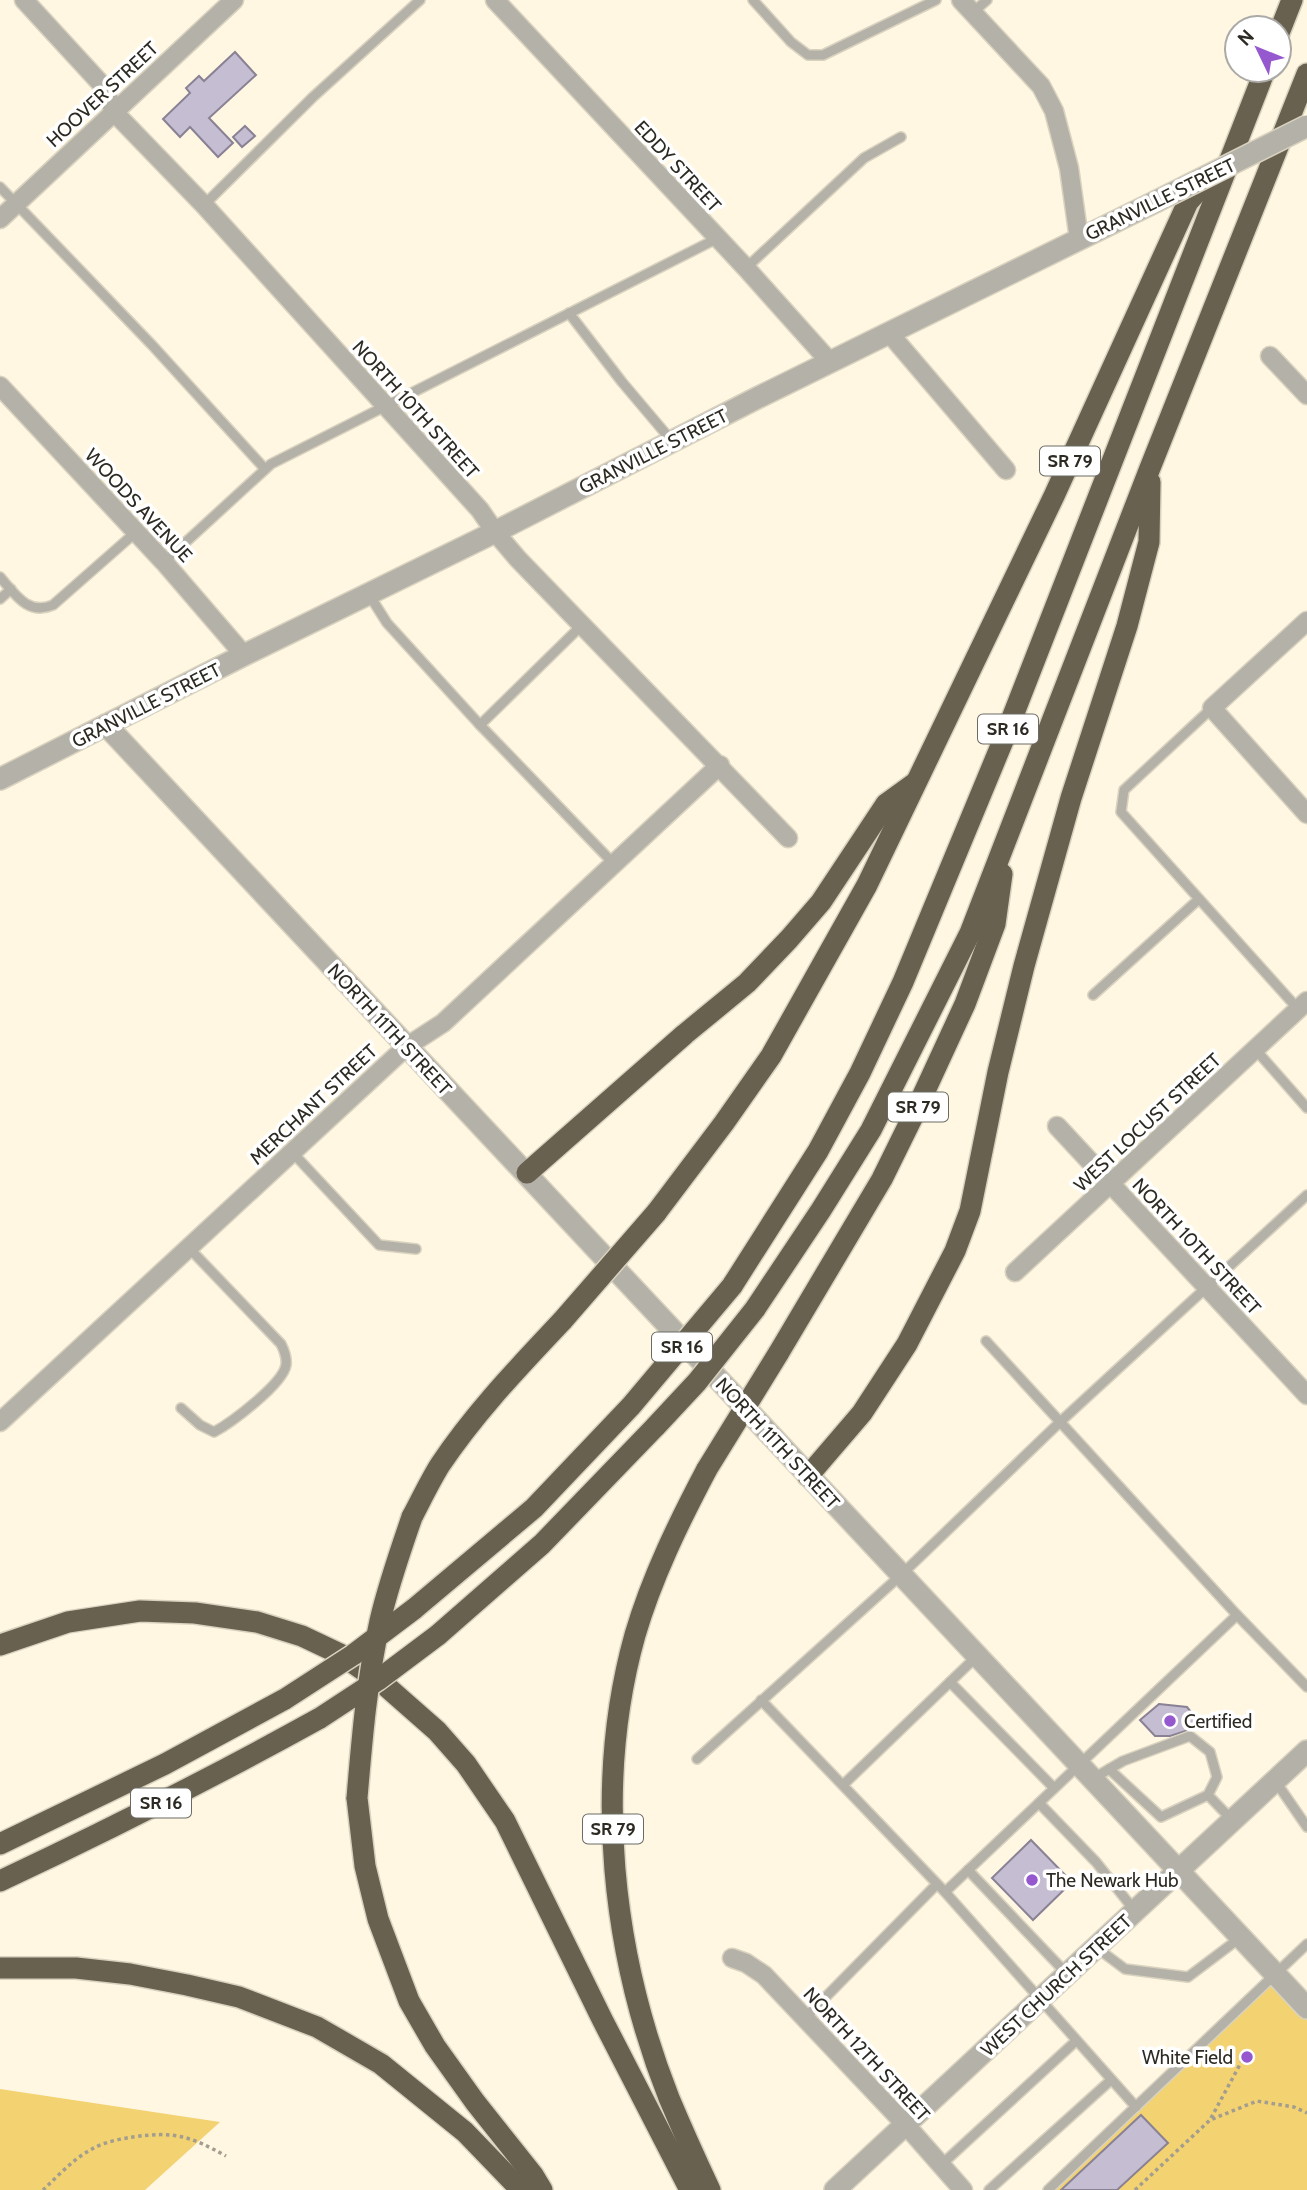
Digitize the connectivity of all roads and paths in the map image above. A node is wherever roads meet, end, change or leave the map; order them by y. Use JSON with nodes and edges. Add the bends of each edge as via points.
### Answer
{"nodes":[{"id":1,"x":234,"y":0,"type":"edge"},
{"id":2,"x":420,"y":0,"type":"edge"},
{"id":3,"x":495,"y":0,"type":"edge"},
{"id":4,"x":753,"y":0,"type":"edge"},
{"id":5,"x":936,"y":0,"type":"edge"},
{"id":6,"x":986,"y":0,"type":"edge"},
{"id":7,"x":32,"y":3,"type":"edge"},
{"id":8,"x":966,"y":6,"type":"edge"},
{"id":9,"x":1307,"y":74,"type":"edge"},
{"id":10,"x":1260,"y":84,"type":"edge"},
{"id":11,"x":114,"y":112,"type":"junction"},
{"id":12,"x":1307,"y":126,"type":"edge"},
{"id":13,"x":901,"y":137,"type":"dead end"},
{"id":14,"x":1234,"y":149,"type":"junction"},
{"id":15,"x":0,"y":187,"type":"edge"},
{"id":16,"x":16,"y":204,"type":"junction"},
{"id":17,"x":204,"y":205,"type":"junction"},
{"id":18,"x":0,"y":219,"type":"edge"},
{"id":19,"x":718,"y":238,"type":"junction"},
{"id":20,"x":1079,"y":239,"type":"junction"},
{"id":21,"x":746,"y":268,"type":"junction"},
{"id":22,"x":569,"y":313,"type":"junction"},
{"id":23,"x":890,"y":334,"type":"junction"},
{"id":24,"x":1269,"y":356,"type":"dead end"},
{"id":25,"x":830,"y":362,"type":"junction"},
{"id":26,"x":0,"y":386,"type":"edge"},
{"id":27,"x":1307,"y":395,"type":"edge"},
{"id":28,"x":385,"y":406,"type":"junction"},
{"id":29,"x":673,"y":441,"type":"junction"},
{"id":30,"x":1150,"y":468,"type":"junction"},
{"id":31,"x":265,"y":469,"type":"junction"},
{"id":32,"x":1006,"y":470,"type":"dead end"},
{"id":33,"x":136,"y":532,"type":"junction"},
{"id":34,"x":495,"y":532,"type":"junction"},
{"id":35,"x":164,"y":562,"type":"junction"},
{"id":36,"x":0,"y":577,"type":"edge"},
{"id":37,"x":11,"y":589,"type":"junction"},
{"id":38,"x":368,"y":593,"type":"junction"},
{"id":39,"x":0,"y":599,"type":"edge"},
{"id":40,"x":581,"y":626,"type":"junction"},
{"id":41,"x":1305,"y":628,"type":"edge"},
{"id":42,"x":244,"y":655,"type":"junction"},
{"id":43,"x":1212,"y":708,"type":"junction"},
{"id":44,"x":106,"y":725,"type":"junction"},
{"id":45,"x":480,"y":725,"type":"junction"},
{"id":46,"x":720,"y":765,"type":"junction"},
{"id":47,"x":0,"y":779,"type":"edge"},
{"id":48,"x":917,"y":782,"type":"junction"},
{"id":49,"x":1307,"y":814,"type":"edge"},
{"id":50,"x":789,"y":838,"type":"dead end"},
{"id":51,"x":1006,"y":839,"type":"junction"},
{"id":52,"x":614,"y":864,"type":"junction"},
{"id":53,"x":1199,"y":899,"type":"junction"},
{"id":54,"x":1093,"y":995,"type":"dead end"},
{"id":55,"x":1303,"y":1005,"type":"edge"},
{"id":56,"x":406,"y":1047,"type":"junction"},
{"id":57,"x":1255,"y":1049,"type":"junction"},
{"id":58,"x":1307,"y":1108,"type":"edge"},
{"id":59,"x":1056,"y":1126,"type":"dead end"},
{"id":60,"x":292,"y":1152,"type":"junction"},
{"id":61,"x":527,"y":1173,"type":"junction"},
{"id":62,"x":1111,"y":1184,"type":"junction"},
{"id":63,"x":1307,"y":1195,"type":"edge"},
{"id":64,"x":189,"y":1248,"type":"junction"},
{"id":65,"x":416,"y":1249,"type":"dead end"},
{"id":66,"x":1015,"y":1272,"type":"dead end"},
{"id":67,"x":1206,"y":1288,"type":"junction"},
{"id":68,"x":986,"y":1341,"type":"dead end"},
{"id":69,"x":1307,"y":1395,"type":"edge"},
{"id":70,"x":181,"y":1408,"type":"dead end"},
{"id":71,"x":0,"y":1422,"type":"edge"},
{"id":72,"x":1060,"y":1422,"type":"junction"},
{"id":73,"x":808,"y":1476,"type":"junction"},
{"id":74,"x":901,"y":1575,"type":"junction"},
{"id":75,"x":1237,"y":1615,"type":"junction"},
{"id":76,"x":0,"y":1645,"type":"edge"},
{"id":77,"x":977,"y":1656,"type":"junction"},
{"id":78,"x":950,"y":1682,"type":"junction"},
{"id":79,"x":1307,"y":1687,"type":"edge"},
{"id":80,"x":761,"y":1700,"type":"junction"},
{"id":81,"x":1307,"y":1751,"type":"edge"},
{"id":82,"x":697,"y":1759,"type":"dead end"},
{"id":83,"x":1093,"y":1771,"type":"junction"},
{"id":84,"x":1275,"y":1781,"type":"junction"},
{"id":85,"x":843,"y":1785,"type":"junction"},
{"id":86,"x":1055,"y":1788,"type":"junction"},
{"id":87,"x":1208,"y":1795,"type":"junction"},
{"id":88,"x":1039,"y":1802,"type":"junction"},
{"id":89,"x":1232,"y":1820,"type":"junction"},
{"id":90,"x":1307,"y":1827,"type":"edge"},
{"id":91,"x":0,"y":1844,"type":"edge"},
{"id":92,"x":968,"y":1870,"type":"junction"},
{"id":93,"x":1178,"y":1870,"type":"junction"},
{"id":94,"x":0,"y":1881,"type":"edge"},
{"id":95,"x":937,"y":1884,"type":"junction"},
{"id":96,"x":945,"y":1892,"type":"junction"},
{"id":97,"x":1135,"y":1911,"type":"junction"},
{"id":98,"x":1241,"y":1937,"type":"junction"},
{"id":99,"x":1307,"y":1944,"type":"edge"},
{"id":100,"x":1096,"y":1947,"type":"junction"},
{"id":101,"x":732,"y":1958,"type":"dead end"},
{"id":102,"x":0,"y":1968,"type":"edge"},
{"id":103,"x":1067,"y":1974,"type":"junction"},
{"id":104,"x":1275,"y":1974,"type":"junction"},
{"id":105,"x":1039,"y":2000,"type":"junction"},
{"id":106,"x":1307,"y":2008,"type":"edge"},
{"id":107,"x":805,"y":2018,"type":"junction"},
{"id":108,"x":1076,"y":2041,"type":"junction"},
{"id":109,"x":1243,"y":2059,"type":"dead end"},
{"id":110,"x":1111,"y":2080,"type":"junction"},
{"id":111,"x":1136,"y":2107,"type":"junction"},
{"id":112,"x":1307,"y":2113,"type":"edge"},
{"id":113,"x":1210,"y":2120,"type":"junction"},
{"id":114,"x":905,"y":2124,"type":"junction"},
{"id":115,"x":226,"y":2156,"type":"dead end"},
{"id":116,"x":941,"y":2165,"type":"junction"},
{"id":117,"x":43,"y":2190,"type":"edge"},
{"id":118,"x":521,"y":2190,"type":"edge"},
{"id":119,"x":542,"y":2190,"type":"edge"},
{"id":120,"x":690,"y":2190,"type":"edge"},
{"id":121,"x":710,"y":2190,"type":"edge"},
{"id":122,"x":835,"y":2190,"type":"edge"},
{"id":123,"x":963,"y":2190,"type":"edge"},
{"id":124,"x":989,"y":2190,"type":"edge"},
{"id":125,"x":1048,"y":2190,"type":"edge"},
{"id":126,"x":1135,"y":2190,"type":"edge"}],
"edges":[{"from":1,"to":11,"type":"street","name":"HOOVER STREET"},
{"from":2,"to":17,"type":"lane"},
{"from":3,"to":19,"type":"street","name":"EDDY STREET"},
{"from":4,"to":5,"type":"lane","via":[[808,55],[823,55]]},
{"from":6,"to":8,"type":"lane"},
{"from":7,"to":11,"type":"street","name":"NORTH 10TH STREET","via":[[104,87]]},
{"from":8,"to":20,"type":"street","via":[[1041,86],[1054,111],[1069,168]]},
{"from":9,"to":30,"type":"highway","number":"SR 16"},
{"from":10,"to":14,"type":"highway","number":"SR 16"},
{"from":11,"to":16,"type":"street","name":"HOOVER STREET"},
{"from":11,"to":17,"type":"street","name":"NORTH 10TH STREET"},
{"from":12,"to":20,"type":"street","name":"GRANVILLE STREET","bridge":true},
{"from":13,"to":21,"type":"lane","via":[[863,159]]},
{"from":14,"to":48,"type":"highway","number":"SR 79","via":[[1188,202]]},
{"from":14,"to":91,"type":"highway","number":"SR 16","bridge":true,"via":[[1005,736],[903,982],[818,1151],[732,1286],[631,1406],[534,1508],[414,1609],[285,1699],[165,1764]]},
{"from":15,"to":16,"type":"lane"},
{"from":16,"to":18,"type":"street","name":"HOOVER STREET"},
{"from":16,"to":31,"type":"lane"},
{"from":17,"to":28,"type":"street","name":"NORTH 10TH STREET"},
{"from":19,"to":21,"type":"street","name":"EDDY STREET"},
{"from":19,"to":22,"type":"lane"},
{"from":20,"to":23,"type":"street","name":"GRANVILLE STREET"},
{"from":21,"to":25,"type":"street","name":"EDDY STREET"},
{"from":22,"to":28,"type":"lane"},
{"from":22,"to":29,"type":"lane"},
{"from":23,"to":25,"type":"street","name":"GRANVILLE STREET"},
{"from":23,"to":32,"type":"street"},
{"from":24,"to":27,"type":"street"},
{"from":25,"to":29,"type":"street","name":"GRANVILLE STREET"},
{"from":26,"to":33,"type":"street","name":"WOODS AVENUE"},
{"from":28,"to":31,"type":"lane"},
{"from":28,"to":34,"type":"street","name":"NORTH 10TH STREET"},
{"from":29,"to":34,"type":"street","name":"GRANVILLE STREET"},
{"from":30,"to":51,"type":"highway","number":"SR 16"},
{"from":30,"to":73,"type":"highway","via":[[1149,542],[1024,966],[970,1211],[944,1275],[907,1344],[862,1413]]},
{"from":31,"to":35,"type":"lane"},
{"from":33,"to":35,"type":"street","name":"WOODS AVENUE"},
{"from":33,"to":37,"type":"lane","via":[[43,609],[27,604]]},
{"from":34,"to":38,"type":"street","name":"GRANVILLE STREET"},
{"from":34,"to":40,"type":"street","name":"NORTH 10TH STREET"},
{"from":35,"to":42,"type":"street","name":"WOODS AVENUE"},
{"from":36,"to":37,"type":"lane"},
{"from":37,"to":39,"type":"lane"},
{"from":38,"to":42,"type":"street","name":"GRANVILLE STREET"},
{"from":38,"to":45,"type":"lane","via":[[387,623]]},
{"from":40,"to":45,"type":"lane"},
{"from":40,"to":46,"type":"street","name":"NORTH 10TH STREET"},
{"from":41,"to":43,"type":"street"},
{"from":42,"to":44,"type":"street","name":"GRANVILLE STREET"},
{"from":43,"to":49,"type":"street"},
{"from":43,"to":53,"type":"lane","via":[[1124,790],[1121,812]]},
{"from":44,"to":47,"type":"street","name":"GRANVILLE STREET"},
{"from":44,"to":56,"type":"street","name":"NORTH 11TH STREET"},
{"from":45,"to":52,"type":"lane"},
{"from":46,"to":50,"type":"street","name":"NORTH 10TH STREET"},
{"from":46,"to":52,"type":"street","name":"MERCHANT STREET"},
{"from":48,"to":61,"type":"highway","via":[[886,804],[821,902],[747,983]]},
{"from":48,"to":119,"type":"highway","number":"SR 79","bridge":true,"via":[[867,885],[771,1056],[656,1213],[500,1386],[439,1466],[412,1517],[380,1621],[363,1724],[357,1798],[365,1866],[379,1919],[409,2001],[435,2046]]},
{"from":51,"to":94,"type":"highway","number":"SR 16","bridge":true,"via":[[970,933],[872,1130],[755,1308],[656,1426],[542,1544],[379,1680],[320,1718],[101,1834]]},
{"from":51,"to":121,"type":"highway","number":"SR 79","bridge":true,"via":[[995,923],[965,1004],[882,1179],[707,1469],[659,1569],[636,1633],[620,1699],[612,1798],[619,1899],[631,1967],[669,2096]]},
{"from":52,"to":56,"type":"street","name":"MERCHANT STREET","via":[[443,1023]]},
{"from":53,"to":54,"type":"lane"},
{"from":53,"to":55,"type":"lane"},
{"from":55,"to":57,"type":"street","name":"WEST LOCUST STREET"},
{"from":56,"to":60,"type":"street","name":"MERCHANT STREET"},
{"from":56,"to":61,"type":"street","name":"NORTH 11TH STREET"},
{"from":57,"to":58,"type":"lane"},
{"from":57,"to":62,"type":"street","name":"WEST LOCUST STREET"},
{"from":59,"to":62,"type":"street","name":"NORTH 10TH STREET"},
{"from":60,"to":64,"type":"street","name":"MERCHANT STREET"},
{"from":60,"to":65,"type":"lane","via":[[379,1245]]},
{"from":61,"to":73,"type":"street","name":"NORTH 11TH STREET"},
{"from":62,"to":66,"type":"street","name":"WEST LOCUST STREET"},
{"from":62,"to":67,"type":"street","name":"NORTH 10TH STREET"},
{"from":63,"to":67,"type":"lane"},
{"from":64,"to":70,"type":"lane","via":[[281,1344],[286,1364],[272,1386],[214,1432]]},
{"from":64,"to":71,"type":"street","name":"MERCHANT STREET"},
{"from":67,"to":69,"type":"street","name":"NORTH 10TH STREET"},
{"from":67,"to":72,"type":"lane"},
{"from":68,"to":72,"type":"lane"},
{"from":72,"to":74,"type":"lane"},
{"from":72,"to":75,"type":"lane"},
{"from":73,"to":74,"type":"street","name":"NORTH 11TH STREET"},
{"from":74,"to":77,"type":"street","name":"NORTH 11TH STREET"},
{"from":74,"to":80,"type":"lane"},
{"from":75,"to":79,"type":"lane"},
{"from":75,"to":83,"type":"lane"},
{"from":76,"to":120,"type":"highway","via":[[68,1622],[140,1611],[195,1613],[257,1622],[302,1636],[340,1654],[387,1687],[437,1731],[505,1821]]},
{"from":77,"to":78,"type":"lane"},
{"from":77,"to":83,"type":"street","name":"NORTH 11TH STREET"},
{"from":78,"to":85,"type":"lane"},
{"from":78,"to":86,"type":"lane"},
{"from":80,"to":82,"type":"lane"},
{"from":80,"to":85,"type":"lane"},
{"from":81,"to":84,"type":"street","name":"WEST CHURCH STREET"},
{"from":83,"to":86,"type":"lane"},
{"from":83,"to":87,"type":"lane","via":[[1161,1817]]},
{"from":83,"to":87,"type":"lane","via":[[1190,1736],[1210,1752],[1217,1777]]},
{"from":83,"to":93,"type":"street","name":"NORTH 11TH STREET"},
{"from":84,"to":89,"type":"street","name":"WEST CHURCH STREET"},
{"from":84,"to":90,"type":"lane"},
{"from":85,"to":95,"type":"lane"},
{"from":86,"to":88,"type":"lane"},
{"from":87,"to":89,"type":"lane"},
{"from":88,"to":92,"type":"lane"},
{"from":88,"to":97,"type":"lane"},
{"from":89,"to":93,"type":"street","name":"WEST CHURCH STREET"},
{"from":92,"to":96,"type":"lane"},
{"from":92,"to":103,"type":"lane"},
{"from":93,"to":97,"type":"street","name":"WEST CHURCH STREET"},
{"from":93,"to":98,"type":"street","name":"NORTH 11TH STREET"},
{"from":95,"to":96,"type":"lane"},
{"from":95,"to":107,"type":"lane"},
{"from":96,"to":105,"type":"lane"},
{"from":97,"to":100,"type":"street","name":"WEST CHURCH STREET"},
{"from":98,"to":100,"type":"lane","via":[[1188,1977],[1125,1969]]},
{"from":98,"to":104,"type":"street","name":"NORTH 11TH STREET"},
{"from":99,"to":104,"type":"lane"},
{"from":100,"to":103,"type":"street","name":"WEST CHURCH STREET"},
{"from":101,"to":107,"type":"street","name":"NORTH 12TH STREET","via":[[764,1975]]},
{"from":102,"to":118,"type":"highway","via":[[76,1968],[187,1984],[239,1997],[317,2027],[381,2064],[465,2132]]},
{"from":103,"to":105,"type":"street","name":"WEST CHURCH STREET"},
{"from":104,"to":106,"type":"street","name":"NORTH 11TH STREET"},
{"from":104,"to":111,"type":"lane"},
{"from":105,"to":108,"type":"lane"},
{"from":105,"to":114,"type":"street","name":"WEST CHURCH STREET"},
{"from":107,"to":114,"type":"street","name":"NORTH 12TH STREET"},
{"from":108,"to":110,"type":"lane"},
{"from":108,"to":116,"type":"lane"},
{"from":109,"to":113,"type":"path"},
{"from":110,"to":111,"type":"lane"},
{"from":110,"to":124,"type":"lane"},
{"from":111,"to":125,"type":"lane"},
{"from":112,"to":113,"type":"path","via":[[1257,2101]]},
{"from":113,"to":126,"type":"path"},
{"from":114,"to":116,"type":"street","name":"NORTH 12TH STREET"},
{"from":114,"to":122,"type":"street","name":"WEST CHURCH STREET"},
{"from":115,"to":117,"type":"path","via":[[187,2137],[162,2132],[123,2138],[93,2148]]},
{"from":116,"to":123,"type":"street","name":"NORTH 12TH STREET"}]}
